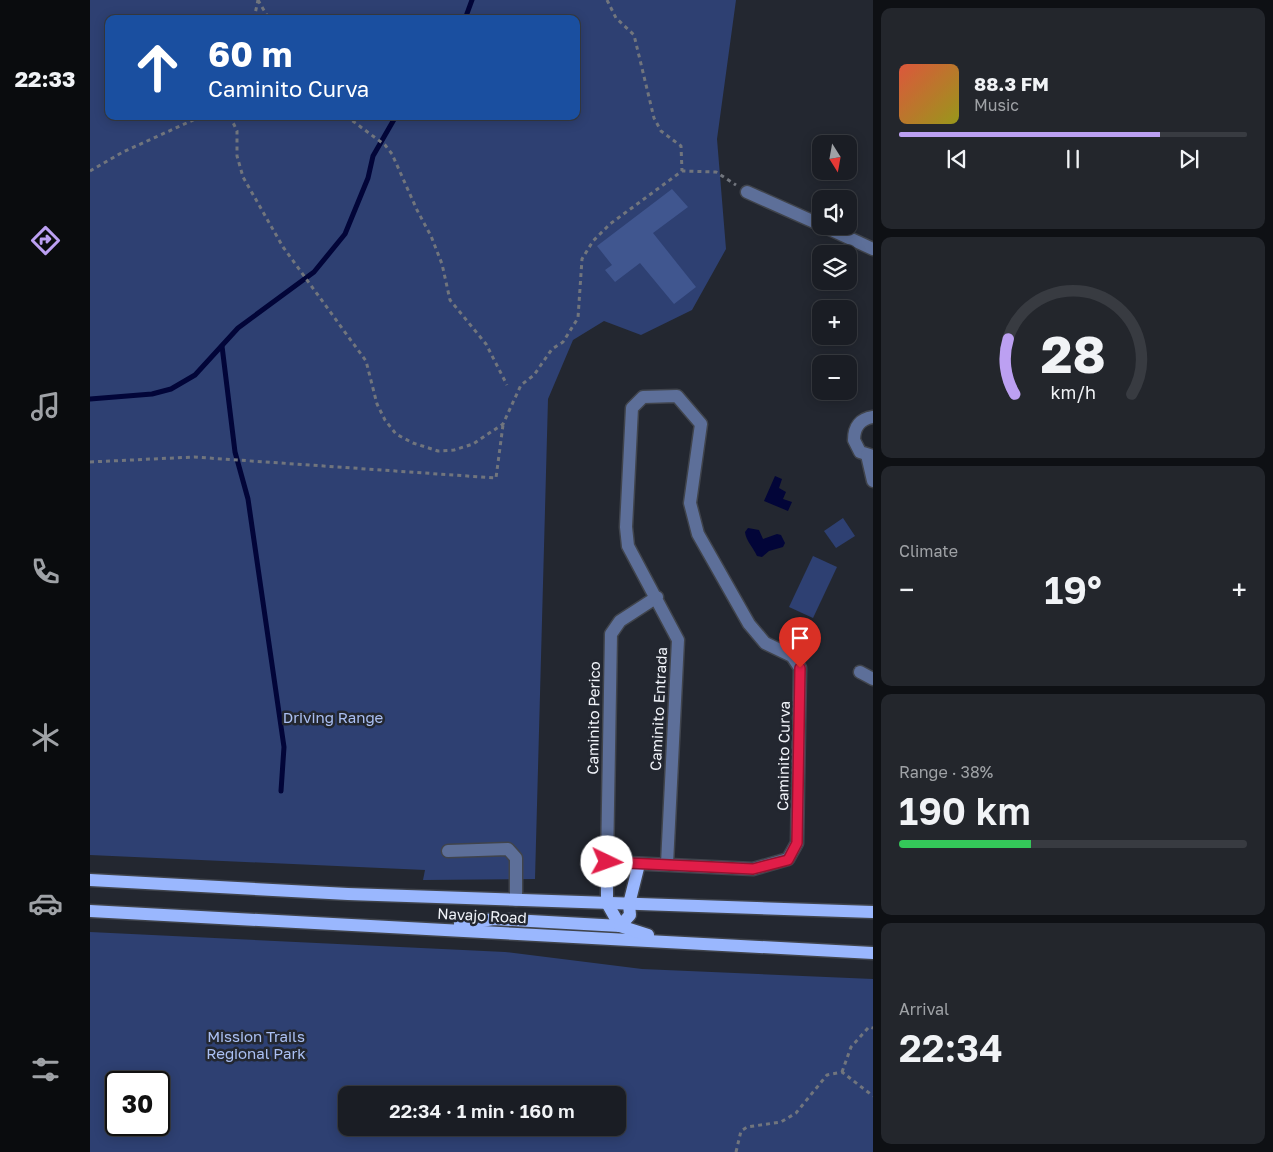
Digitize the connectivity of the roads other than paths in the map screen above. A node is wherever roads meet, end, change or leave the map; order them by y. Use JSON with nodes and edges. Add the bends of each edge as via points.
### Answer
{"nodes":[{"id":1,"x":747,"y":192,"type":"road end"},
{"id":2,"x":812,"y":221,"type":"edge"},
{"id":3,"x":842,"y":235,"type":"edge"},
{"id":4,"x":873,"y":249,"type":"edge"},
{"id":5,"x":873,"y":417,"type":"edge"},
{"id":6,"x":631,"y":418,"type":"joint"},
{"id":7,"x":870,"y":456,"type":"edge"},
{"id":8,"x":873,"y":481,"type":"edge"},
{"id":9,"x":657,"y":597,"type":"junction"},
{"id":10,"x":860,"y":672,"type":"dead end"},
{"id":11,"x":873,"y":679,"type":"edge"},
{"id":12,"x":448,"y":851,"type":"dead end"},
{"id":13,"x":607,"y":862,"type":"junction"},
{"id":14,"x":639,"y":864,"type":"junction"},
{"id":15,"x":667,"y":864,"type":"junction"},
{"id":16,"x":90,"y":880,"type":"edge"},
{"id":17,"x":516,"y":900,"type":"junction"},
{"id":18,"x":607,"y":903,"type":"junction"},
{"id":19,"x":629,"y":904,"type":"junction"},
{"id":20,"x":90,"y":910,"type":"edge"},
{"id":21,"x":873,"y":912,"type":"edge"},
{"id":22,"x":620,"y":926,"type":"junction"},
{"id":23,"x":430,"y":928,"type":"junction"},
{"id":24,"x":665,"y":941,"type":"junction"},
{"id":25,"x":873,"y":953,"type":"edge"}],
"edges":[{"from":1,"to":2,"type":"street"},
{"from":3,"to":4,"type":"street"},
{"from":5,"to":7,"type":"street","via":[[861,421],[854,433],[856,446]]},
{"from":6,"to":9,"type":"street","name":"Caminito Entrada","via":[[628,546]]},
{"from":6,"to":15,"type":"street","name":"Caminito Curva","via":[[632,408],[643,397],[677,396],[701,424],[690,503],[698,534],[749,624],[765,643],[792,656],[800,668],[797,843],[788,860],[753,869]]},
{"from":7,"to":8,"type":"street"},
{"from":9,"to":13,"type":"street","name":"Caminito Perico","via":[[620,621],[611,634]]},
{"from":9,"to":15,"type":"street","name":"Caminito Entrada","via":[[678,640]]},
{"from":10,"to":11,"type":"street"},
{"from":12,"to":17,"type":"street","via":[[508,849],[516,858]]},
{"from":13,"to":14,"type":"street"},
{"from":13,"to":18,"type":"main road"},
{"from":14,"to":15,"type":"street"},
{"from":14,"to":19,"type":"main road"},
{"from":16,"to":17,"type":"main road","name":"Navajo Road"},
{"from":17,"to":18,"type":"main road","name":"Navajo Road"},
{"from":18,"to":19,"type":"main road","name":"Navajo Road"},
{"from":18,"to":22,"type":"main road"},
{"from":19,"to":21,"type":"main road","name":"Navajo Road"},
{"from":19,"to":22,"type":"main road","via":[[630,914]]},
{"from":20,"to":23,"type":"main road","name":"Navajo Road"},
{"from":22,"to":23,"type":"main road","via":[[494,919]]},
{"from":22,"to":24,"type":"main road"},
{"from":23,"to":24,"type":"main road","name":"Navajo Road"},
{"from":24,"to":25,"type":"main road","name":"Navajo Road"}]}
